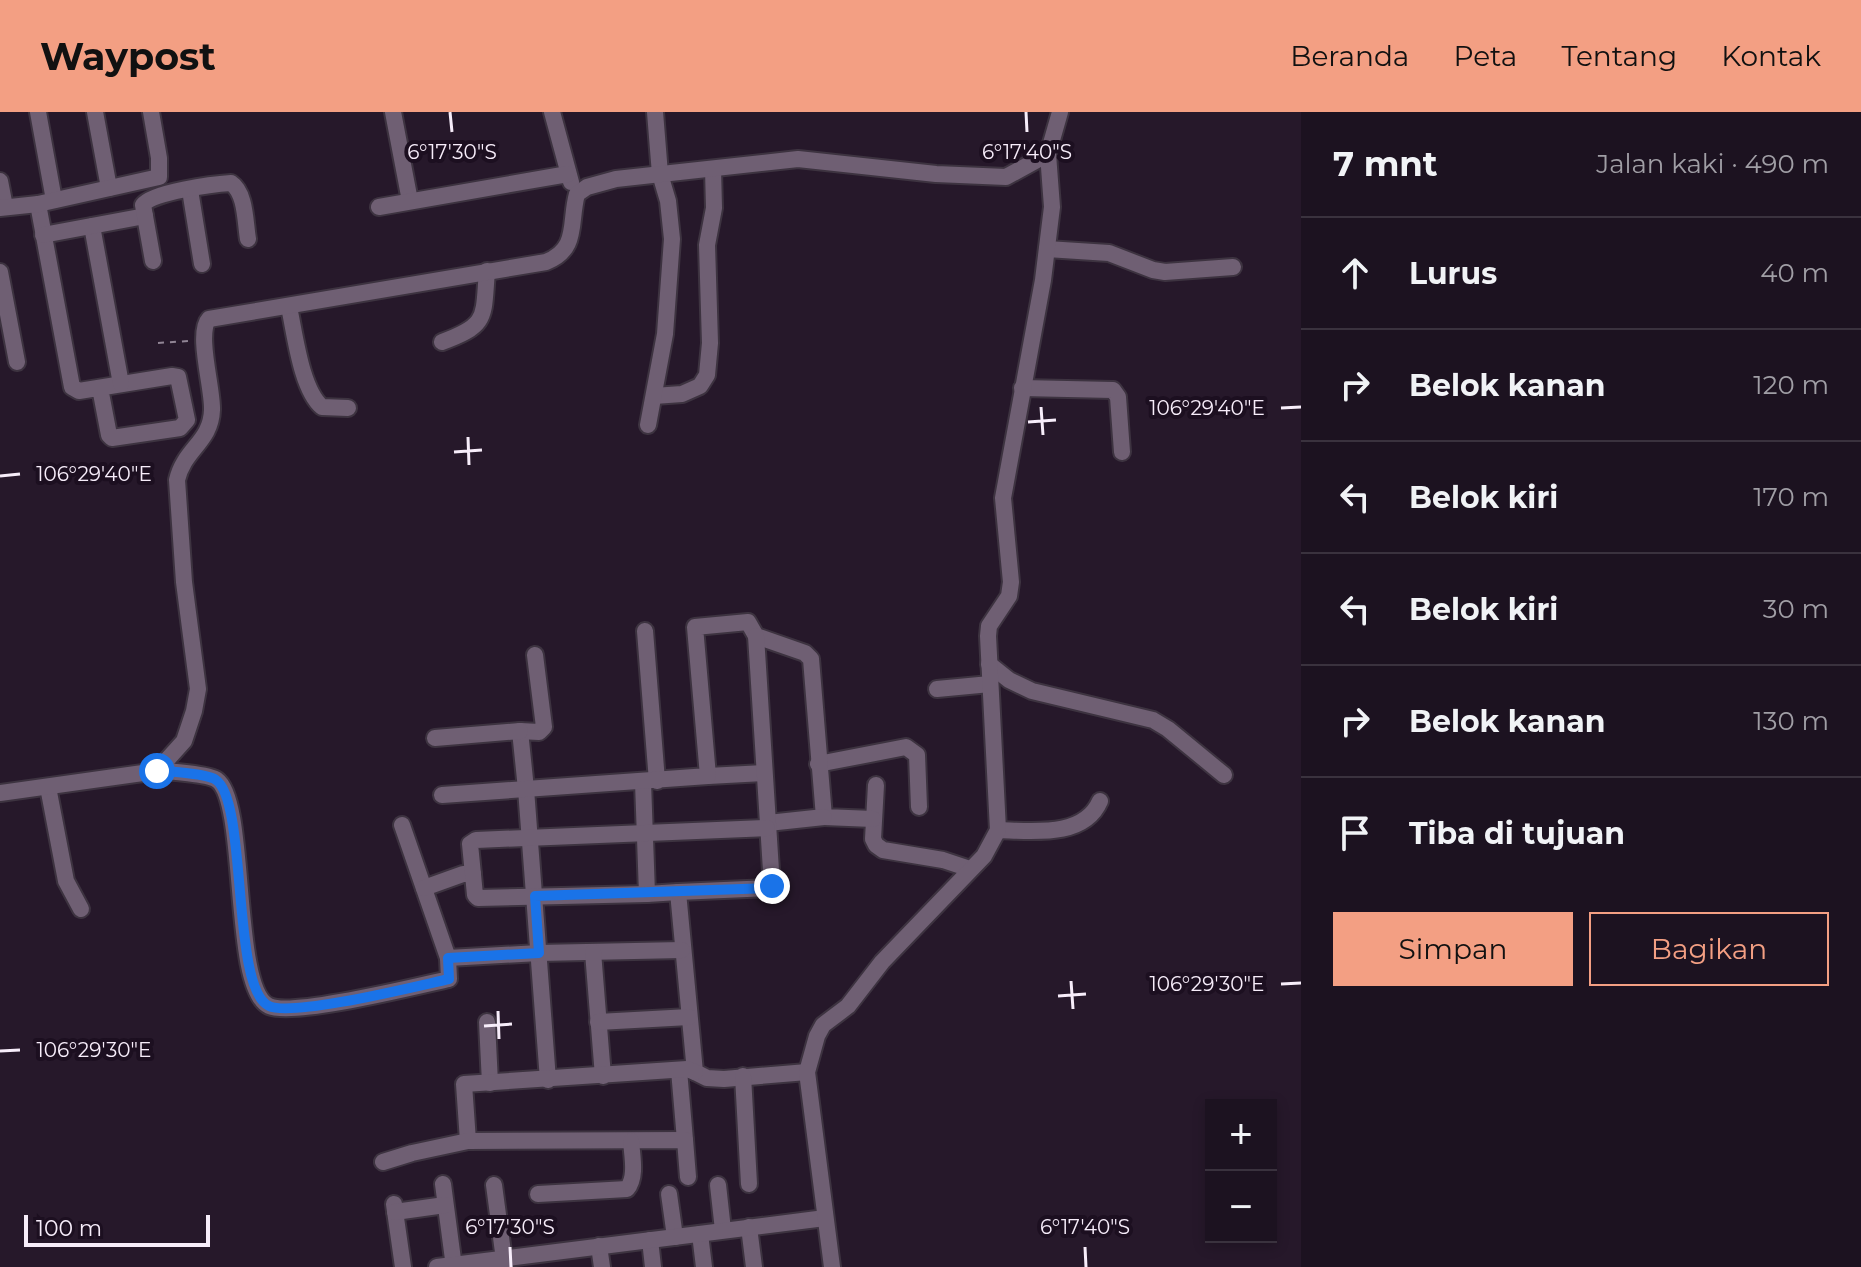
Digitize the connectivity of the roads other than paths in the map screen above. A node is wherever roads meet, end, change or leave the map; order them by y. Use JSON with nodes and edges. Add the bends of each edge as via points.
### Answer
{"nodes":[{"id":1,"x":38,"y":112,"type":"edge"},
{"id":2,"x":95,"y":112,"type":"edge"},
{"id":3,"x":151,"y":112,"type":"edge"},
{"id":4,"x":393,"y":112,"type":"edge"},
{"id":5,"x":552,"y":112,"type":"edge"},
{"id":6,"x":655,"y":112,"type":"edge"},
{"id":7,"x":1060,"y":112,"type":"edge"},
{"id":8,"x":1048,"y":154,"type":"junction"},
{"id":9,"x":713,"y":169,"type":"junction"},
{"id":10,"x":568,"y":174,"type":"junction"},
{"id":11,"x":660,"y":174,"type":"junction"},
{"id":12,"x":0,"y":181,"type":"edge"},
{"id":13,"x":141,"y":182,"type":"junction"},
{"id":14,"x":109,"y":188,"type":"junction"},
{"id":15,"x":190,"y":190,"type":"junction"},
{"id":16,"x":577,"y":194,"type":"junction"},
{"id":17,"x":410,"y":201,"type":"junction"},
{"id":18,"x":46,"y":202,"type":"junction"},
{"id":19,"x":2,"y":207,"type":"edge"},
{"id":20,"x":146,"y":207,"type":"junction"},
{"id":21,"x":379,"y":207,"type":"dead end"},
{"id":22,"x":92,"y":226,"type":"junction"},
{"id":23,"x":43,"y":235,"type":"junction"},
{"id":24,"x":248,"y":239,"type":"dead end"},
{"id":25,"x":1047,"y":249,"type":"junction"},
{"id":26,"x":153,"y":261,"type":"dead end"},
{"id":27,"x":202,"y":264,"type":"dead end"},
{"id":28,"x":1233,"y":267,"type":"dead end"},
{"id":29,"x":487,"y":271,"type":"junction"},
{"id":30,"x":0,"y":272,"type":"edge"},
{"id":31,"x":289,"y":307,"type":"junction"},
{"id":32,"x":442,"y":342,"type":"dead end"},
{"id":33,"x":17,"y":362,"type":"dead end"},
{"id":34,"x":121,"y":384,"type":"junction"},
{"id":35,"x":100,"y":388,"type":"junction"},
{"id":36,"x":1022,"y":388,"type":"junction"},
{"id":37,"x":654,"y":396,"type":"junction"},
{"id":38,"x":348,"y":408,"type":"dead end"},
{"id":39,"x":648,"y":425,"type":"dead end"},
{"id":40,"x":1122,"y":452,"type":"dead end"},
{"id":41,"x":645,"y":631,"type":"dead end"},
{"id":42,"x":756,"y":636,"type":"junction"},
{"id":43,"x":535,"y":655,"type":"dead end"},
{"id":44,"x":989,"y":664,"type":"junction"},
{"id":45,"x":990,"y":684,"type":"junction"},
{"id":46,"x":937,"y":689,"type":"dead end"},
{"id":47,"x":520,"y":731,"type":"junction"},
{"id":48,"x":435,"y":738,"type":"dead end"},
{"id":49,"x":818,"y":764,"type":"junction"},
{"id":50,"x":157,"y":771,"type":"junction"},
{"id":51,"x":764,"y":773,"type":"junction"},
{"id":52,"x":1224,"y":775,"type":"dead end"},
{"id":53,"x":708,"y":776,"type":"junction"},
{"id":54,"x":650,"y":782,"type":"junction"},
{"id":55,"x":876,"y":785,"type":"dead end"},
{"id":56,"x":48,"y":787,"type":"junction"},
{"id":57,"x":526,"y":789,"type":"junction"},
{"id":58,"x":0,"y":793,"type":"edge"},
{"id":59,"x":442,"y":795,"type":"dead end"},
{"id":60,"x":1100,"y":801,"type":"dead end"},
{"id":61,"x":919,"y":807,"type":"dead end"},
{"id":62,"x":824,"y":817,"type":"junction"},
{"id":63,"x":873,"y":819,"type":"junction"},
{"id":64,"x":402,"y":825,"type":"dead end"},
{"id":65,"x":767,"y":826,"type":"junction"},
{"id":66,"x":998,"y":830,"type":"junction"},
{"id":67,"x":646,"y":835,"type":"junction"},
{"id":68,"x":529,"y":839,"type":"junction"},
{"id":69,"x":970,"y":869,"type":"junction"},
{"id":70,"x":473,"y":874,"type":"junction"},
{"id":71,"x":424,"y":888,"type":"junction"},
{"id":72,"x":678,"y":892,"type":"junction"},
{"id":73,"x":647,"y":894,"type":"junction"},
{"id":74,"x":535,"y":896,"type":"junction"},
{"id":75,"x":81,"y":909,"type":"dead end"},
{"id":76,"x":682,"y":950,"type":"junction"},
{"id":77,"x":593,"y":952,"type":"junction"},
{"id":78,"x":539,"y":953,"type":"junction"},
{"id":79,"x":448,"y":958,"type":"junction"},
{"id":80,"x":689,"y":1017,"type":"junction"},
{"id":81,"x":487,"y":1022,"type":"dead end"},
{"id":82,"x":598,"y":1022,"type":"junction"},
{"id":83,"x":687,"y":1071,"type":"junction"},
{"id":84,"x":807,"y":1072,"type":"junction"},
{"id":85,"x":603,"y":1076,"type":"junction"},
{"id":86,"x":743,"y":1076,"type":"junction"},
{"id":87,"x":548,"y":1080,"type":"junction"},
{"id":88,"x":490,"y":1083,"type":"junction"},
{"id":89,"x":685,"y":1140,"type":"junction"},
{"id":90,"x":468,"y":1141,"type":"junction"},
{"id":91,"x":631,"y":1141,"type":"junction"},
{"id":92,"x":383,"y":1162,"type":"dead end"},
{"id":93,"x":688,"y":1177,"type":"dead end"},
{"id":94,"x":443,"y":1184,"type":"dead end"},
{"id":95,"x":749,"y":1184,"type":"dead end"},
{"id":96,"x":494,"y":1185,"type":"dead end"},
{"id":97,"x":718,"y":1185,"type":"dead end"},
{"id":98,"x":538,"y":1194,"type":"dead end"},
{"id":99,"x":669,"y":1194,"type":"dead end"},
{"id":100,"x":445,"y":1205,"type":"junction"},
{"id":101,"x":825,"y":1218,"type":"junction"},
{"id":102,"x":749,"y":1227,"type":"junction"},
{"id":103,"x":723,"y":1230,"type":"junction"},
{"id":104,"x":700,"y":1234,"type":"junction"},
{"id":105,"x":675,"y":1237,"type":"junction"},
{"id":106,"x":650,"y":1240,"type":"junction"},
{"id":107,"x":599,"y":1246,"type":"junction"},
{"id":108,"x":552,"y":1260,"type":"edge"},
{"id":109,"x":504,"y":1263,"type":"edge"},
{"id":110,"x":448,"y":1266,"type":"edge"},
{"id":111,"x":403,"y":1267,"type":"edge"},
{"id":112,"x":602,"y":1267,"type":"edge"},
{"id":113,"x":653,"y":1267,"type":"edge"},
{"id":114,"x":704,"y":1267,"type":"edge"},
{"id":115,"x":754,"y":1267,"type":"edge"},
{"id":116,"x":832,"y":1267,"type":"edge"}],
"edges":[{"from":1,"to":18,"type":"street"},
{"from":2,"to":14,"type":"street"},
{"from":3,"to":13,"type":"street","via":[[160,170],[159,177]]},
{"from":4,"to":17,"type":"street"},
{"from":5,"to":10,"type":"street"},
{"from":6,"to":11,"type":"street"},
{"from":7,"to":8,"type":"street"},
{"from":8,"to":9,"type":"street","via":[[1006,177],[798,159]]},
{"from":8,"to":25,"type":"street","via":[[1052,207]]},
{"from":9,"to":11,"type":"street"},
{"from":9,"to":37,"type":"street","via":[[707,375],[700,386],[682,394]]},
{"from":10,"to":16,"type":"street"},
{"from":10,"to":17,"type":"street"},
{"from":11,"to":16,"type":"street","via":[[616,179]]},
{"from":11,"to":37,"type":"street","via":[[672,239]]},
{"from":12,"to":19,"type":"street"},
{"from":13,"to":14,"type":"street"},
{"from":13,"to":20,"type":"street"},
{"from":14,"to":18,"type":"street"},
{"from":15,"to":20,"type":"street"},
{"from":15,"to":24,"type":"street","via":[[231,183],[237,187]]},
{"from":15,"to":27,"type":"street"},
{"from":16,"to":29,"type":"street","via":[[569,243],[561,256]]},
{"from":17,"to":21,"type":"street"},
{"from":18,"to":19,"type":"street"},
{"from":18,"to":23,"type":"street"},
{"from":20,"to":22,"type":"street"},
{"from":20,"to":26,"type":"street"},
{"from":22,"to":23,"type":"street"},
{"from":22,"to":34,"type":"street"},
{"from":23,"to":35,"type":"street","via":[[72,387]]},
{"from":25,"to":28,"type":"street","via":[[1109,253],[1165,272]]},
{"from":25,"to":36,"type":"street"},
{"from":29,"to":31,"type":"street"},
{"from":29,"to":32,"type":"street","via":[[483,315],[475,327]]},
{"from":30,"to":33,"type":"street"},
{"from":31,"to":38,"type":"street","via":[[313,396],[322,407]]},
{"from":31,"to":50,"type":"street","via":[[216,316],[205,323],[211,426],[181,464],[176,498],[198,689],[184,741]]},
{"from":34,"to":35,"type":"street"},
{"from":34,"to":35,"type":"street","via":[[178,377],[185,425],[112,438]]},
{"from":36,"to":40,"type":"street","via":[[1113,390]]},
{"from":36,"to":44,"type":"street","via":[[1003,498],[1011,582],[1004,606],[989,626]]},
{"from":37,"to":39,"type":"street"},
{"from":41,"to":54,"type":"street"},
{"from":42,"to":49,"type":"street","via":[[811,659]]},
{"from":42,"to":51,"type":"street"},
{"from":42,"to":53,"type":"street","via":[[748,622],[695,627]]},
{"from":43,"to":47,"type":"street","via":[[544,727],[539,732]]},
{"from":44,"to":45,"type":"street"},
{"from":44,"to":52,"type":"street","via":[[1032,691],[1153,720]]},
{"from":45,"to":46,"type":"street"},
{"from":45,"to":66,"type":"street"},
{"from":47,"to":48,"type":"street"},
{"from":47,"to":57,"type":"street"},
{"from":49,"to":61,"type":"street","via":[[906,747],[917,755]]},
{"from":49,"to":62,"type":"street"},
{"from":50,"to":56,"type":"street"},
{"from":50,"to":79,"type":"street","via":[[214,777],[222,785],[247,955],[258,997],[268,1006],[323,1005],[449,979]]},
{"from":51,"to":53,"type":"street"},
{"from":51,"to":65,"type":"street"},
{"from":53,"to":54,"type":"street"},
{"from":54,"to":57,"type":"street"},
{"from":54,"to":67,"type":"street"},
{"from":55,"to":63,"type":"street"},
{"from":56,"to":58,"type":"street"},
{"from":56,"to":75,"type":"street","via":[[66,881]]},
{"from":57,"to":59,"type":"street"},
{"from":57,"to":68,"type":"street"},
{"from":60,"to":66,"type":"street","via":[[1086,821],[1049,832]]},
{"from":62,"to":63,"type":"street"},
{"from":62,"to":65,"type":"street"},
{"from":63,"to":69,"type":"street","via":[[873,839],[883,850]]},
{"from":64,"to":71,"type":"street"},
{"from":65,"to":67,"type":"street"},
{"from":65,"to":72,"type":"street","via":[[771,887]]},
{"from":66,"to":69,"type":"street"},
{"from":67,"to":68,"type":"street"},
{"from":67,"to":73,"type":"street"},
{"from":68,"to":70,"type":"street","via":[[472,842]]},
{"from":68,"to":74,"type":"street"},
{"from":69,"to":84,"type":"street","via":[[848,1006],[823,1025]]},
{"from":70,"to":71,"type":"street"},
{"from":70,"to":74,"type":"street","via":[[478,898]]},
{"from":71,"to":79,"type":"street"},
{"from":72,"to":73,"type":"street"},
{"from":72,"to":76,"type":"street"},
{"from":73,"to":74,"type":"street"},
{"from":74,"to":78,"type":"street"},
{"from":76,"to":77,"type":"street"},
{"from":76,"to":80,"type":"street"},
{"from":77,"to":78,"type":"street"},
{"from":77,"to":82,"type":"street"},
{"from":78,"to":79,"type":"street"},
{"from":78,"to":87,"type":"street"},
{"from":80,"to":82,"type":"street"},
{"from":80,"to":83,"type":"street"},
{"from":81,"to":88,"type":"street"},
{"from":82,"to":85,"type":"street"},
{"from":83,"to":85,"type":"street"},
{"from":83,"to":86,"type":"street","via":[[707,1078]]},
{"from":83,"to":89,"type":"street"},
{"from":84,"to":86,"type":"street"},
{"from":84,"to":101,"type":"street"},
{"from":85,"to":87,"type":"street"},
{"from":86,"to":95,"type":"street"},
{"from":87,"to":88,"type":"street"},
{"from":88,"to":90,"type":"street","via":[[464,1084]]},
{"from":89,"to":91,"type":"street"},
{"from":89,"to":93,"type":"street"},
{"from":90,"to":91,"type":"street"},
{"from":90,"to":92,"type":"street"},
{"from":91,"to":98,"type":"street","via":[[633,1172],[627,1189]]},
{"from":94,"to":100,"type":"street"},
{"from":96,"to":109,"type":"street"},
{"from":97,"to":103,"type":"street"},
{"from":99,"to":105,"type":"street"},
{"from":100,"to":110,"type":"street"},
{"from":100,"to":111,"type":"street","via":[[395,1208]]},
{"from":101,"to":102,"type":"street"},
{"from":101,"to":116,"type":"street"},
{"from":102,"to":103,"type":"street"},
{"from":102,"to":115,"type":"street"},
{"from":103,"to":104,"type":"street"},
{"from":104,"to":105,"type":"street"},
{"from":104,"to":114,"type":"street"},
{"from":105,"to":106,"type":"street"},
{"from":106,"to":107,"type":"street"},
{"from":106,"to":113,"type":"street"},
{"from":107,"to":108,"type":"street"},
{"from":107,"to":112,"type":"street"},
{"from":108,"to":109,"type":"street"},
{"from":109,"to":110,"type":"street"}]}
